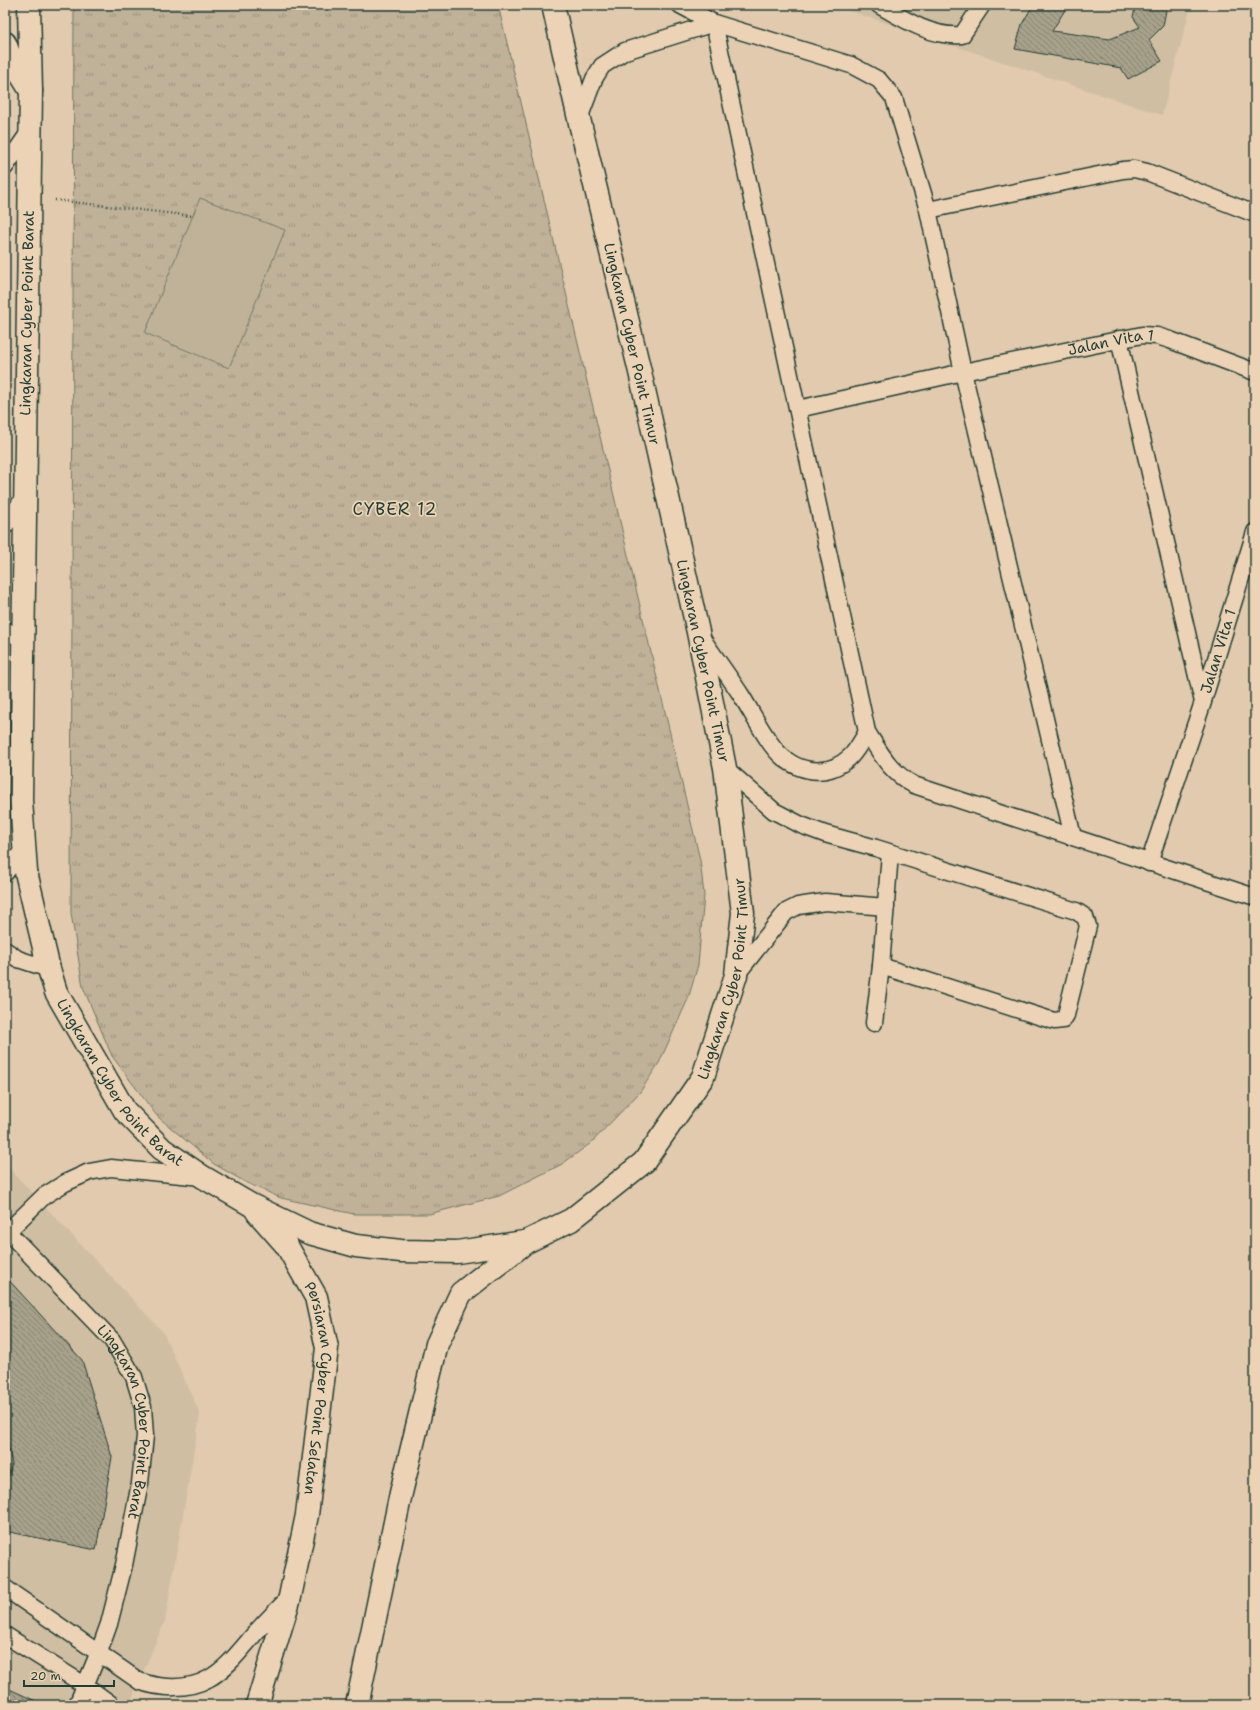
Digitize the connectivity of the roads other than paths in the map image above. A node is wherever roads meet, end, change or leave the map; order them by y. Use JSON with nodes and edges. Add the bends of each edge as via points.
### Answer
{"nodes":[{"id":1,"x":29,"y":5,"type":"edge"},
{"id":2,"x":553,"y":5,"type":"edge"},
{"id":3,"x":680,"y":5,"type":"edge"},
{"id":4,"x":879,"y":5,"type":"edge"},
{"id":5,"x":982,"y":5,"type":"edge"},
{"id":6,"x":714,"y":23,"type":"junction"},
{"id":7,"x":5,"y":43,"type":"edge"},
{"id":8,"x":30,"y":91,"type":"junction"},
{"id":9,"x":578,"y":119,"type":"junction"},
{"id":10,"x":30,"y":131,"type":"junction"},
{"id":11,"x":5,"y":167,"type":"edge"},
{"id":12,"x":928,"y":210,"type":"junction"},
{"id":13,"x":1255,"y":214,"type":"edge"},
{"id":14,"x":1119,"y":338,"type":"junction"},
{"id":15,"x":963,"y":372,"type":"junction"},
{"id":16,"x":1255,"y":372,"type":"edge"},
{"id":17,"x":798,"y":409,"type":"junction"},
{"id":18,"x":25,"y":496,"type":"junction"},
{"id":19,"x":5,"y":526,"type":"edge"},
{"id":20,"x":1255,"y":532,"type":"edge"},
{"id":21,"x":698,"y":632,"type":"junction"},
{"id":22,"x":14,"y":635,"type":"edge"},
{"id":23,"x":1203,"y":702,"type":"junction"},
{"id":24,"x":867,"y":732,"type":"junction"},
{"id":25,"x":725,"y":768,"type":"junction"},
{"id":26,"x":1073,"y":837,"type":"junction"},
{"id":27,"x":24,"y":849,"type":"junction"},
{"id":28,"x":890,"y":853,"type":"junction"},
{"id":29,"x":1149,"y":863,"type":"junction"},
{"id":30,"x":5,"y":873,"type":"edge"},
{"id":31,"x":1255,"y":897,"type":"edge"},
{"id":32,"x":886,"y":906,"type":"junction"},
{"id":33,"x":5,"y":950,"type":"edge"},
{"id":34,"x":881,"y":966,"type":"junction"},
{"id":35,"x":49,"y":969,"type":"junction"},
{"id":36,"x":736,"y":976,"type":"junction"},
{"id":37,"x":874,"y":1024,"type":"dead end"},
{"id":38,"x":203,"y":1177,"type":"junction"},
{"id":39,"x":251,"y":1205,"type":"junction"},
{"id":40,"x":6,"y":1231,"type":"edge"},
{"id":41,"x":526,"y":1242,"type":"junction"},
{"id":42,"x":5,"y":1588,"type":"edge"},
{"id":43,"x":290,"y":1597,"type":"junction"},
{"id":44,"x":5,"y":1635,"type":"edge"},
{"id":45,"x":99,"y":1652,"type":"junction"},
{"id":46,"x":86,"y":1686,"type":"junction"},
{"id":47,"x":77,"y":1705,"type":"edge"},
{"id":48,"x":112,"y":1705,"type":"edge"},
{"id":49,"x":257,"y":1705,"type":"edge"},
{"id":50,"x":357,"y":1705,"type":"edge"}],
"edges":[{"from":1,"to":8,"type":"main road","name":"Lingkaran Cyber Point Barat"},
{"from":2,"to":9,"type":"main road","name":"Lingkaran Cyber Point Timur"},
{"from":3,"to":6,"type":"lane"},
{"from":4,"to":5,"type":"lane","via":[[934,32],[950,36],[962,35]]},
{"from":6,"to":9,"type":"lane","via":[[625,51],[602,66]]},
{"from":6,"to":12,"type":"lane","via":[[851,65],[879,80],[894,98]]},
{"from":6,"to":17,"type":"lane"},
{"from":7,"to":8,"type":"main road","via":[[11,60]]},
{"from":8,"to":10,"type":"main road","name":"Lingkaran Cyber Point Barat"},
{"from":9,"to":21,"type":"main road","name":"Lingkaran Cyber Point Timur","via":[[640,372]]},
{"from":10,"to":11,"type":"lane"},
{"from":10,"to":18,"type":"main road","name":"Lingkaran Cyber Point Barat"},
{"from":12,"to":13,"type":"lane","via":[[1134,169]]},
{"from":12,"to":15,"type":"lane"},
{"from":14,"to":15,"type":"lane","name":"Jalan Vita 1"},
{"from":14,"to":16,"type":"lane","name":"Jalan Vita 1","via":[[1157,336]]},
{"from":14,"to":23,"type":"lane"},
{"from":15,"to":17,"type":"lane","name":"Jalan Vita 1"},
{"from":15,"to":26,"type":"lane"},
{"from":17,"to":24,"type":"lane"},
{"from":18,"to":19,"type":"lane"},
{"from":18,"to":22,"type":"main road","name":"Lingkaran Cyber Point Barat"},
{"from":20,"to":23,"type":"lane","name":"Jalan Vita 1"},
{"from":21,"to":24,"type":"lane","via":[[771,745],[796,766],[810,771],[826,770],[838,765],[850,756]]},
{"from":21,"to":25,"type":"main road","name":"Lingkaran Cyber Point Timur"},
{"from":22,"to":27,"type":"main road","name":"Lingkaran Cyber Point Barat"},
{"from":23,"to":29,"type":"lane","name":"Jalan Vita 1"},
{"from":24,"to":26,"type":"lane","via":[[892,770],[902,778]]},
{"from":25,"to":28,"type":"lane","via":[[774,812],[825,834]]},
{"from":25,"to":36,"type":"main road","name":"Lingkaran Cyber Point Timur","via":[[743,913]]},
{"from":26,"to":29,"type":"lane"},
{"from":27,"to":30,"type":"lane"},
{"from":27,"to":35,"type":"main road","name":"Lingkaran Cyber Point Barat","via":[[26,872]]},
{"from":28,"to":32,"type":"lane"},
{"from":28,"to":34,"type":"lane","via":[[1076,911],[1085,917],[1088,926],[1063,1020],[1054,1021]]},
{"from":29,"to":31,"type":"lane"},
{"from":32,"to":34,"type":"lane"},
{"from":32,"to":36,"type":"lane","via":[[825,902],[798,906],[786,912]]},
{"from":33,"to":35,"type":"lane","via":[[18,959]]},
{"from":34,"to":37,"type":"lane"},
{"from":35,"to":38,"type":"main road","name":"Lingkaran Cyber Point Barat","via":[[56,992],[125,1111],[162,1149]]},
{"from":36,"to":41,"type":"main road","name":"Lingkaran Cyber Point Timur","via":[[703,1078],[644,1162],[571,1220]]},
{"from":38,"to":39,"type":"main road","name":"Lingkaran Cyber Point Barat"},
{"from":38,"to":40,"type":"lane","via":[[111,1168],[89,1172],[44,1196]]},
{"from":39,"to":41,"type":"main road","via":[[309,1233],[356,1246],[401,1251],[457,1252]]},
{"from":39,"to":43,"type":"main road","name":"Persiaran Cyber Point Selatan","via":[[287,1246],[316,1297],[328,1348],[306,1515]]},
{"from":40,"to":45,"type":"lane","name":"Lingkaran Cyber Point Barat","via":[[112,1340],[134,1377],[143,1406],[145,1436],[140,1483],[124,1565]]},
{"from":41,"to":50,"type":"main road","via":[[461,1293],[437,1344],[401,1494]]},
{"from":42,"to":45,"type":"lane"},
{"from":43,"to":45,"type":"lane","via":[[225,1666],[208,1679],[191,1685],[150,1685],[139,1681]]},
{"from":43,"to":49,"type":"main road","name":"Persiaran Cyber Point Selatan"},
{"from":44,"to":46,"type":"lane"},
{"from":45,"to":46,"type":"lane","name":"Lingkaran Cyber Point Barat"},
{"from":46,"to":47,"type":"lane","name":"Lingkaran Cyber Point Barat"},
{"from":46,"to":48,"type":"lane"}]}
